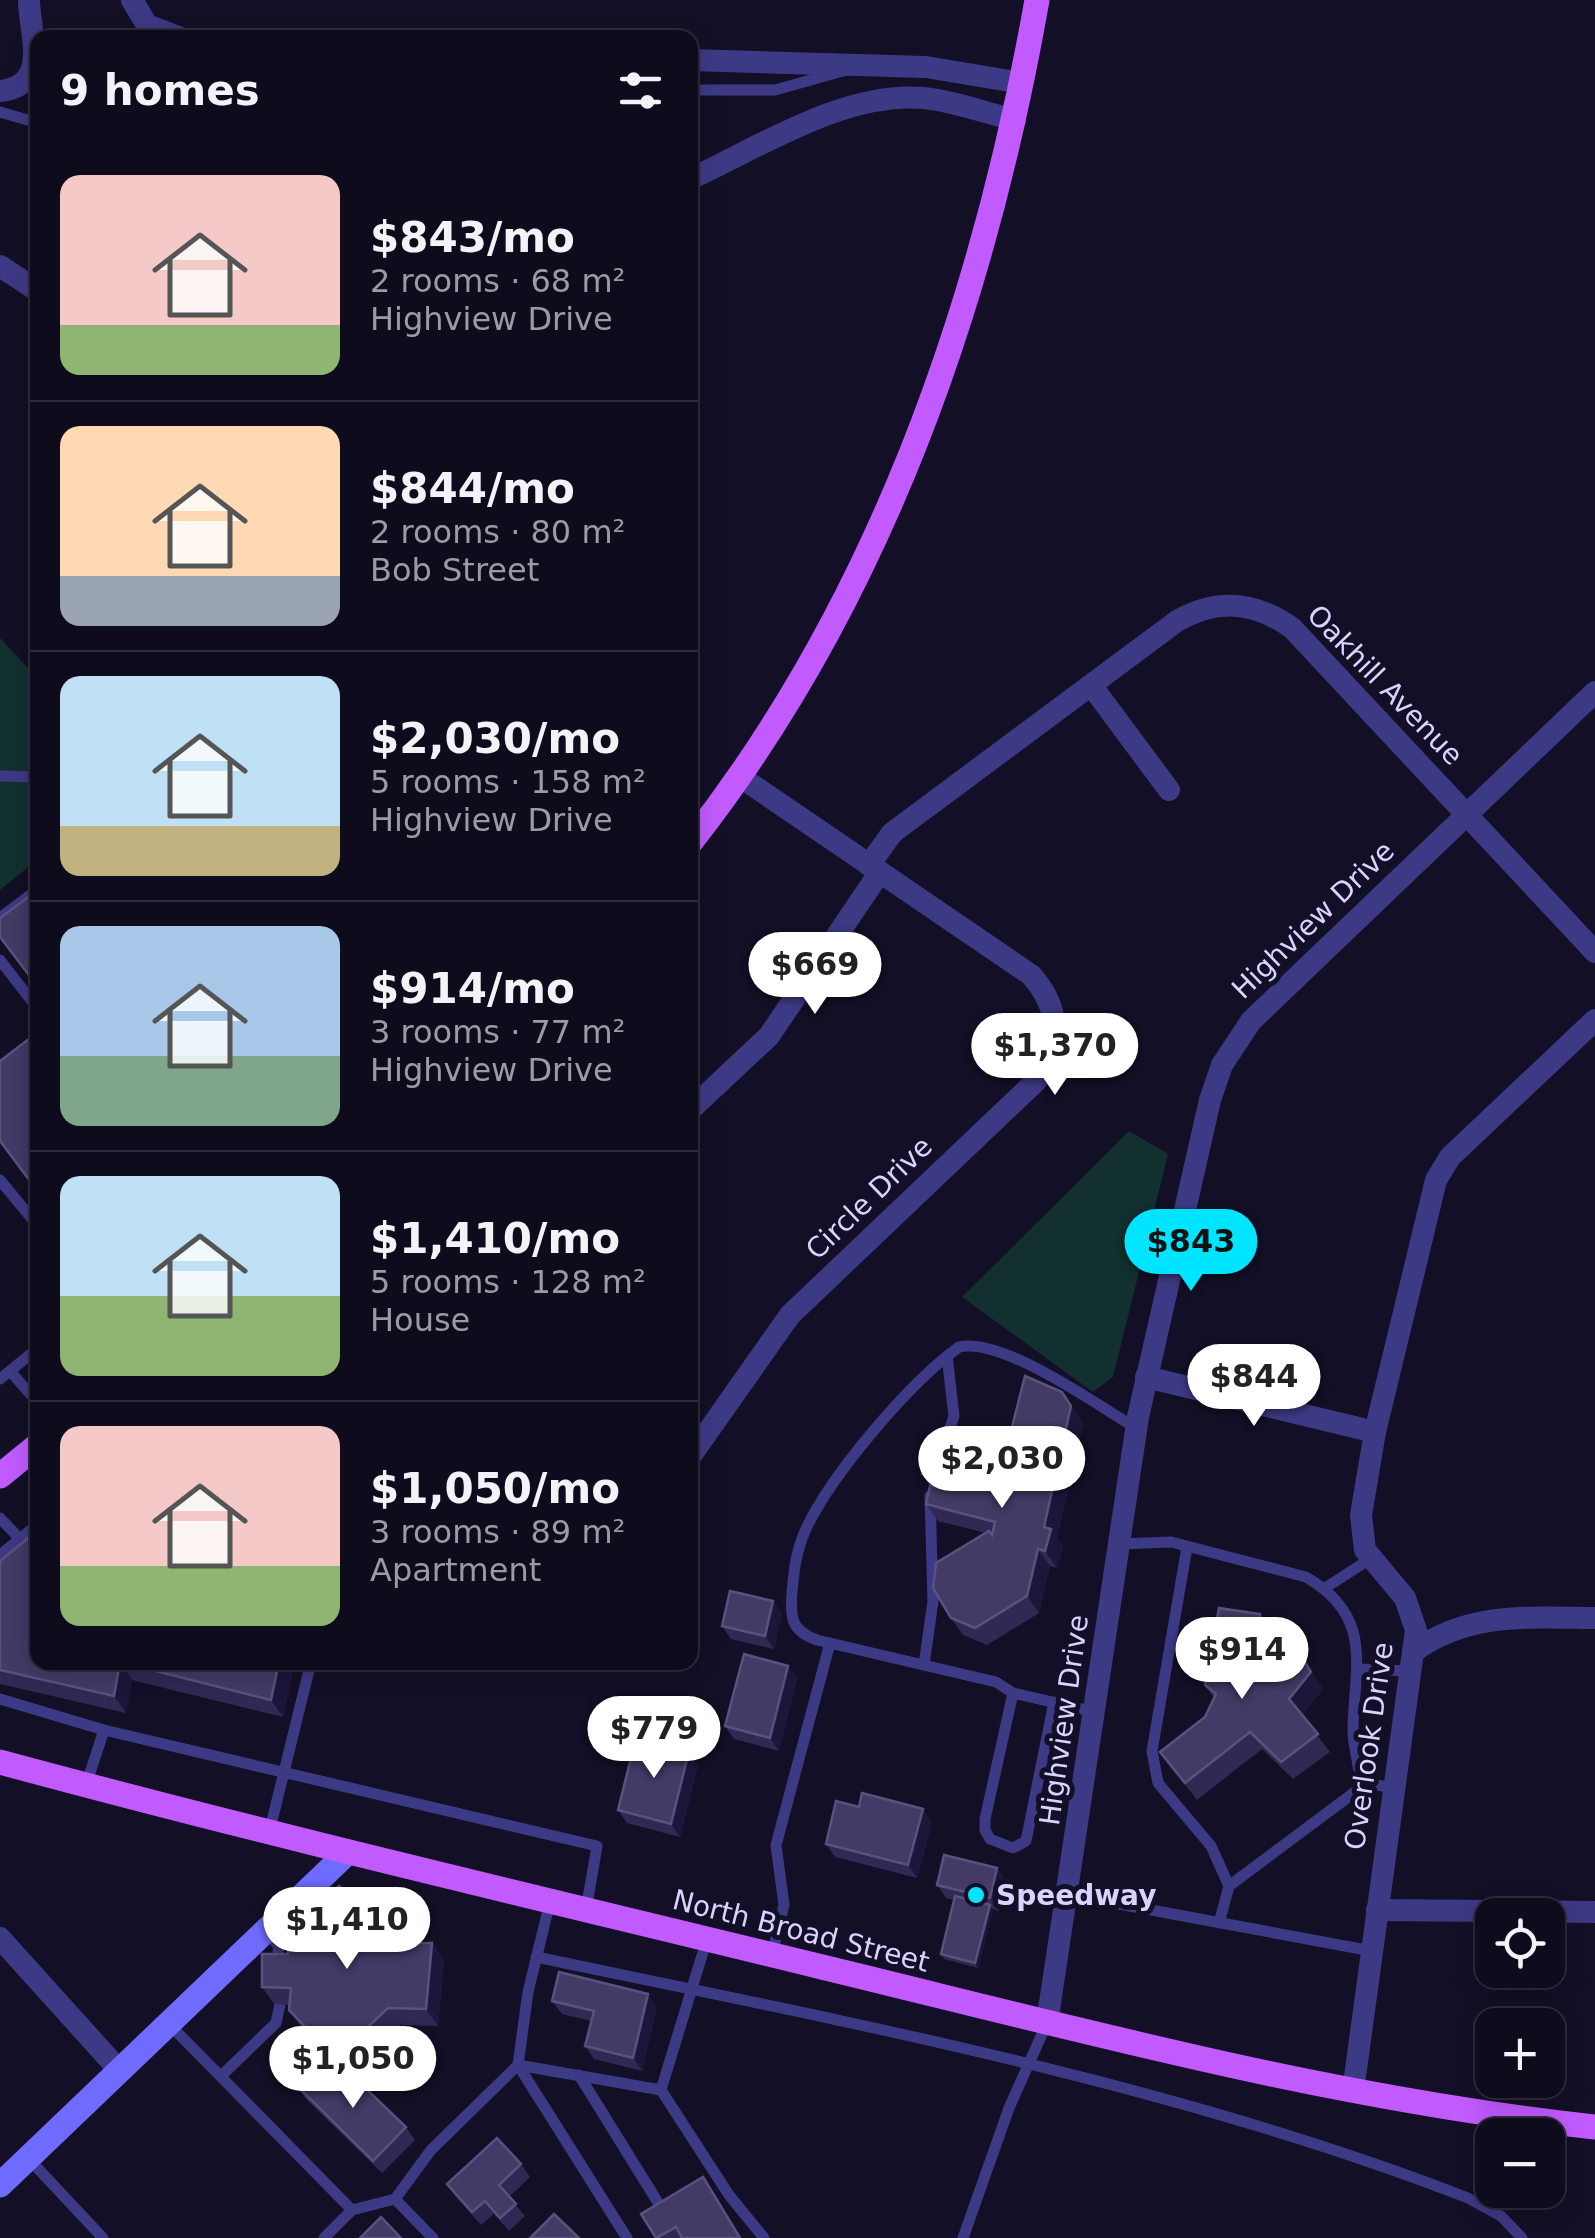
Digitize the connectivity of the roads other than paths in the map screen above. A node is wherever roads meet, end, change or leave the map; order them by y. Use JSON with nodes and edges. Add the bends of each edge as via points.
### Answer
{"nodes":[{"id":1,"x":28,"y":0,"type":"edge"},
{"id":2,"x":132,"y":0,"type":"edge"},
{"id":3,"x":1037,"y":0,"type":"edge"},
{"id":4,"x":33,"y":30,"type":"edge"},
{"id":5,"x":158,"y":30,"type":"edge"},
{"id":6,"x":698,"y":60,"type":"edge"},
{"id":7,"x":856,"y":66,"type":"junction"},
{"id":8,"x":30,"y":74,"type":"edge"},
{"id":9,"x":1022,"y":83,"type":"junction"},
{"id":10,"x":698,"y":90,"type":"edge"},
{"id":11,"x":0,"y":91,"type":"edge"},
{"id":12,"x":0,"y":112,"type":"edge"},
{"id":13,"x":1015,"y":120,"type":"junction"},
{"id":14,"x":30,"y":121,"type":"edge"},
{"id":15,"x":698,"y":174,"type":"edge"},
{"id":16,"x":0,"y":266,"type":"edge"},
{"id":17,"x":30,"y":286,"type":"edge"},
{"id":18,"x":1091,"y":686,"type":"junction"},
{"id":19,"x":1595,"y":692,"type":"edge"},
{"id":20,"x":0,"y":776,"type":"edge"},
{"id":21,"x":739,"y":776,"type":"junction"},
{"id":22,"x":30,"y":777,"type":"edge"},
{"id":23,"x":1169,"y":790,"type":"dead end"},
{"id":24,"x":1466,"y":815,"type":"junction"},
{"id":25,"x":698,"y":832,"type":"edge"},
{"id":26,"x":875,"y":868,"type":"junction"},
{"id":27,"x":30,"y":895,"type":"edge"},
{"id":28,"x":0,"y":918,"type":"edge"},
{"id":29,"x":1595,"y":952,"type":"edge"},
{"id":30,"x":0,"y":960,"type":"edge"},
{"id":31,"x":30,"y":999,"type":"edge"},
{"id":32,"x":1595,"y":1020,"type":"edge"},
{"id":33,"x":698,"y":1103,"type":"edge"},
{"id":34,"x":0,"y":1180,"type":"edge"},
{"id":35,"x":30,"y":1216,"type":"edge"},
{"id":36,"x":30,"y":1355,"type":"edge"},
{"id":37,"x":946,"y":1356,"type":"junction"},
{"id":38,"x":5,"y":1375,"type":"edge"},
{"id":39,"x":1146,"y":1377,"type":"junction"},
{"id":40,"x":30,"y":1396,"type":"edge"},
{"id":41,"x":1136,"y":1428,"type":"junction"},
{"id":42,"x":1374,"y":1432,"type":"junction"},
{"id":43,"x":698,"y":1446,"type":"edge"},
{"id":44,"x":30,"y":1459,"type":"edge"},
{"id":45,"x":0,"y":1476,"type":"edge"},
{"id":46,"x":0,"y":1518,"type":"edge"},
{"id":47,"x":30,"y":1530,"type":"edge"},
{"id":48,"x":19,"y":1538,"type":"junction"},
{"id":49,"x":1119,"y":1544,"type":"junction"},
{"id":50,"x":1187,"y":1547,"type":"junction"},
{"id":51,"x":0,"y":1556,"type":"edge"},
{"id":52,"x":1370,"y":1558,"type":"junction"},
{"id":53,"x":1325,"y":1588,"type":"junction"},
{"id":54,"x":1595,"y":1618,"type":"edge"},
{"id":55,"x":830,"y":1643,"type":"junction"},
{"id":56,"x":1412,"y":1662,"type":"junction"},
{"id":57,"x":924,"y":1665,"type":"junction"},
{"id":58,"x":1358,"y":1669,"type":"junction"},
{"id":59,"x":308,"y":1670,"type":"edge"},
{"id":60,"x":1013,"y":1693,"type":"junction"},
{"id":61,"x":0,"y":1700,"type":"edge"},
{"id":62,"x":1054,"y":1702,"type":"junction"},
{"id":63,"x":1095,"y":1712,"type":"junction"},
{"id":64,"x":104,"y":1730,"type":"junction"},
{"id":65,"x":0,"y":1762,"type":"edge"},
{"id":66,"x":284,"y":1770,"type":"junction"},
{"id":67,"x":1360,"y":1782,"type":"junction"},
{"id":68,"x":86,"y":1786,"type":"junction"},
{"id":69,"x":1394,"y":1788,"type":"junction"},
{"id":70,"x":269,"y":1833,"type":"junction"},
{"id":71,"x":348,"y":1852,"type":"junction"},
{"id":72,"x":1229,"y":1886,"type":"junction"},
{"id":73,"x":1070,"y":1895,"type":"junction"},
{"id":74,"x":550,"y":1901,"type":"junction"},
{"id":75,"x":586,"y":1910,"type":"junction"},
{"id":76,"x":1377,"y":1910,"type":"junction"},
{"id":77,"x":1595,"y":1912,"type":"edge"},
{"id":78,"x":1218,"y":1923,"type":"junction"},
{"id":79,"x":265,"y":1930,"type":"junction"},
{"id":80,"x":0,"y":1938,"type":"edge"},
{"id":81,"x":707,"y":1939,"type":"junction"},
{"id":82,"x":1372,"y":1952,"type":"junction"},
{"id":83,"x":772,"y":1955,"type":"junction"},
{"id":84,"x":536,"y":1957,"type":"junction"},
{"id":85,"x":280,"y":1972,"type":"edge"},
{"id":86,"x":693,"y":1990,"type":"junction"},
{"id":87,"x":280,"y":2004,"type":"edge"},
{"id":88,"x":168,"y":2023,"type":"junction"},
{"id":89,"x":1047,"y":2023,"type":"junction"},
{"id":90,"x":518,"y":2065,"type":"junction"},
{"id":91,"x":1030,"y":2067,"type":"junction"},
{"id":92,"x":119,"y":2070,"type":"junction"},
{"id":93,"x":578,"y":2075,"type":"junction"},
{"id":94,"x":221,"y":2076,"type":"junction"},
{"id":95,"x":662,"y":2090,"type":"junction"},
{"id":96,"x":1353,"y":2092,"type":"junction"},
{"id":97,"x":1595,"y":2127,"type":"edge"},
{"id":98,"x":28,"y":2158,"type":"junction"},
{"id":99,"x":0,"y":2185,"type":"edge"},
{"id":100,"x":395,"y":2199,"type":"junction"},
{"id":101,"x":662,"y":2209,"type":"edge"},
{"id":102,"x":352,"y":2210,"type":"junction"},
{"id":103,"x":103,"y":2238,"type":"edge"},
{"id":104,"x":324,"y":2238,"type":"edge"},
{"id":105,"x":433,"y":2238,"type":"edge"},
{"id":106,"x":627,"y":2238,"type":"edge"},
{"id":107,"x":764,"y":2238,"type":"edge"},
{"id":108,"x":964,"y":2238,"type":"edge"},
{"id":109,"x":1522,"y":2238,"type":"edge"}],
"edges":[{"from":1,"to":4,"type":"street"},
{"from":2,"to":5,"type":"street","via":[[148,26]]},
{"from":3,"to":9,"type":"main road"},
{"from":6,"to":7,"type":"street"},
{"from":7,"to":9,"type":"street","via":[[926,67]]},
{"from":7,"to":10,"type":"lane","via":[[774,90]]},
{"from":8,"to":11,"type":"street"},
{"from":9,"to":13,"type":"main road"},
{"from":12,"to":14,"type":"lane"},
{"from":13,"to":15,"type":"street","via":[[924,98],[883,101],[823,117]]},
{"from":13,"to":21,"type":"main road","via":[[972,284],[930,404],[818,650]]},
{"from":16,"to":17,"type":"street"},
{"from":18,"to":23,"type":"street"},
{"from":18,"to":24,"type":"street","name":"Oakhill Avenue","via":[[1192,612],[1226,604],[1260,609],[1292,628]]},
{"from":18,"to":26,"type":"street","name":"Oakhill Avenue","via":[[892,834]]},
{"from":19,"to":24,"type":"street","name":"Highview Drive"},
{"from":20,"to":22,"type":"lane"},
{"from":21,"to":25,"type":"main road"},
{"from":21,"to":26,"type":"street","name":"Circle Drive"},
{"from":24,"to":29,"type":"street","name":"Oakhill Avenue"},
{"from":24,"to":39,"type":"street","name":"Highview Drive","via":[[1251,1021],[1222,1065]]},
{"from":26,"to":33,"type":"street","name":"Oakhill Avenue","via":[[769,1036]]},
{"from":26,"to":43,"type":"street","name":"Circle Drive","via":[[1043,988],[1056,1024],[1050,1060],[1036,1081],[790,1315]]},
{"from":27,"to":28,"type":"lane"},
{"from":30,"to":31,"type":"lane"},
{"from":32,"to":42,"type":"street","name":"Overlook Drive","via":[[1441,1170]]},
{"from":34,"to":35,"type":"lane"},
{"from":36,"to":38,"type":"lane"},
{"from":37,"to":41,"type":"lane","via":[[959,1347],[979,1347]]},
{"from":37,"to":55,"type":"lane","via":[[876,1429],[806,1528],[793,1566],[791,1622],[808,1637]]},
{"from":37,"to":57,"type":"lane","via":[[954,1416],[928,1504],[933,1602]]},
{"from":38,"to":40,"type":"lane"},
{"from":39,"to":41,"type":"street","name":"Highview Drive"},
{"from":39,"to":42,"type":"street"},
{"from":41,"to":49,"type":"street","name":"Highview Drive"},
{"from":42,"to":52,"type":"street","name":"Overlook Drive","via":[[1360,1526]]},
{"from":44,"to":45,"type":"main road"},
{"from":46,"to":48,"type":"lane"},
{"from":47,"to":48,"type":"lane"},
{"from":48,"to":51,"type":"lane"},
{"from":49,"to":50,"type":"lane"},
{"from":49,"to":63,"type":"street","name":"Highview Drive"},
{"from":50,"to":53,"type":"lane","via":[[1306,1577]]},
{"from":50,"to":72,"type":"lane","via":[[1152,1752],[1158,1783],[1211,1846]]},
{"from":52,"to":53,"type":"lane"},
{"from":52,"to":56,"type":"street","name":"Overlook Drive","via":[[1410,1608],[1416,1630]]},
{"from":53,"to":58,"type":"lane","via":[[1358,1642]]},
{"from":54,"to":56,"type":"street","via":[[1492,1618],[1444,1632]]},
{"from":55,"to":57,"type":"lane"},
{"from":55,"to":83,"type":"lane","via":[[776,1845],[784,1905]]},
{"from":56,"to":58,"type":"lane"},
{"from":56,"to":69,"type":"street","name":"Overlook Drive"},
{"from":57,"to":60,"type":"lane","via":[[996,1682]]},
{"from":58,"to":67,"type":"lane","via":[[1352,1731]]},
{"from":59,"to":66,"type":"lane"},
{"from":60,"to":62,"type":"lane"},
{"from":60,"to":62,"type":"lane","via":[[984,1830],[1014,1848],[1030,1833]]},
{"from":61,"to":64,"type":"lane"},
{"from":62,"to":63,"type":"lane"},
{"from":63,"to":73,"type":"street","name":"Highview Drive"},
{"from":64,"to":66,"type":"lane"},
{"from":64,"to":68,"type":"lane"},
{"from":65,"to":68,"type":"main road","name":"North Broad Street"},
{"from":66,"to":70,"type":"lane"},
{"from":66,"to":75,"type":"lane","via":[[597,1846]]},
{"from":67,"to":69,"type":"lane"},
{"from":67,"to":72,"type":"lane"},
{"from":68,"to":70,"type":"main road","name":"North Broad Street"},
{"from":69,"to":76,"type":"street","name":"Overlook Drive"},
{"from":70,"to":71,"type":"main road","name":"North Broad Street"},
{"from":71,"to":74,"type":"main road","name":"North Broad Street"},
{"from":71,"to":79,"type":"main road"},
{"from":72,"to":78,"type":"lane"},
{"from":73,"to":78,"type":"lane"},
{"from":73,"to":89,"type":"street","name":"Highview Drive"},
{"from":74,"to":75,"type":"main road","name":"North Broad Street"},
{"from":74,"to":84,"type":"lane"},
{"from":75,"to":81,"type":"main road","name":"North Broad Street"},
{"from":76,"to":77,"type":"street"},
{"from":76,"to":82,"type":"street","name":"Overlook Drive"},
{"from":78,"to":82,"type":"lane"},
{"from":79,"to":85,"type":"lane","via":[[278,1945]]},
{"from":79,"to":88,"type":"main road"},
{"from":80,"to":92,"type":"street"},
{"from":81,"to":83,"type":"main road","name":"North Broad Street"},
{"from":81,"to":86,"type":"lane"},
{"from":82,"to":96,"type":"street","name":"Overlook Drive"},
{"from":83,"to":89,"type":"main road","name":"North Broad Street"},
{"from":84,"to":86,"type":"lane"},
{"from":84,"to":90,"type":"lane"},
{"from":86,"to":91,"type":"lane"},
{"from":86,"to":95,"type":"lane"},
{"from":87,"to":94,"type":"lane","via":[[276,2022]]},
{"from":88,"to":92,"type":"main road"},
{"from":88,"to":94,"type":"lane"},
{"from":89,"to":91,"type":"lane"},
{"from":89,"to":96,"type":"main road","name":"North Broad Street"},
{"from":90,"to":93,"type":"lane"},
{"from":90,"to":100,"type":"lane","via":[[431,2150]]},
{"from":90,"to":106,"type":"lane"},
{"from":91,"to":108,"type":"lane"},
{"from":91,"to":109,"type":"lane","via":[[1232,2118],[1422,2180],[1501,2216]]},
{"from":92,"to":98,"type":"main road"},
{"from":93,"to":95,"type":"lane"},
{"from":93,"to":101,"type":"lane"},
{"from":94,"to":102,"type":"lane"},
{"from":95,"to":107,"type":"lane"},
{"from":96,"to":97,"type":"main road","name":"North Broad Street"},
{"from":98,"to":99,"type":"main road"},
{"from":98,"to":103,"type":"lane"},
{"from":100,"to":102,"type":"lane"},
{"from":100,"to":105,"type":"lane"},
{"from":102,"to":104,"type":"lane"}]}
